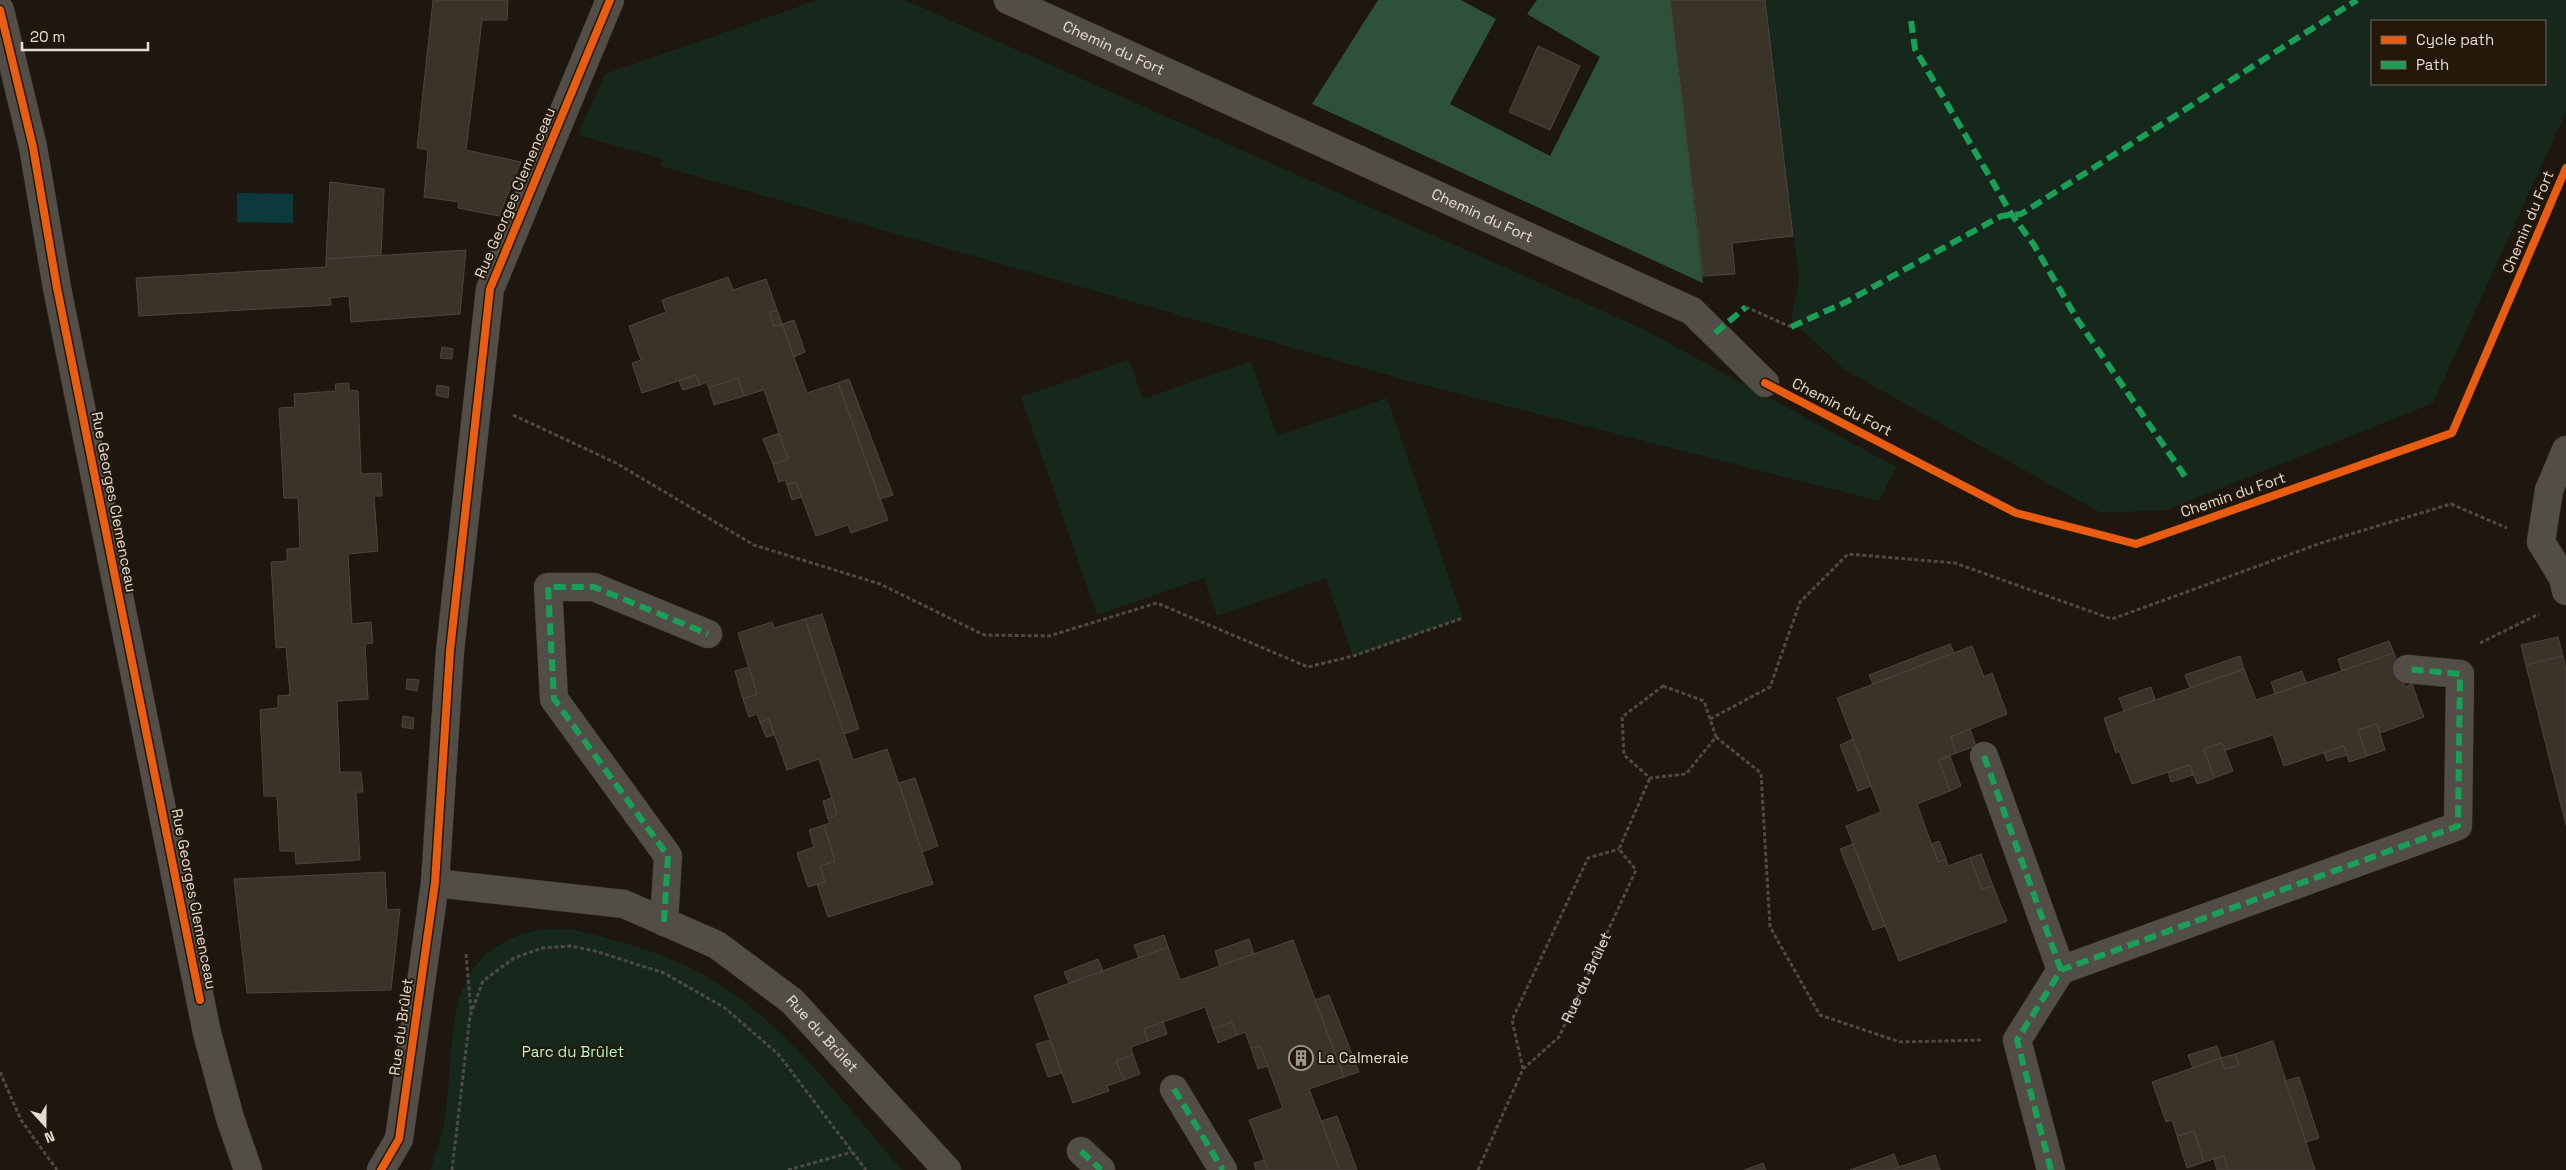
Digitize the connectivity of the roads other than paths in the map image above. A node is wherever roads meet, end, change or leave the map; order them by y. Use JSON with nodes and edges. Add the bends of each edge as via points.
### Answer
{"nodes":[{"id":1,"x":610,"y":0,"type":"edge"},
{"id":2,"x":1008,"y":0,"type":"edge"},
{"id":3,"x":0,"y":10,"type":"edge"},
{"id":4,"x":1765,"y":383,"type":"road end"},
{"id":5,"x":2566,"y":450,"type":"edge"},
{"id":6,"x":2565,"y":582,"type":"edge"},
{"id":7,"x":708,"y":634,"type":"dead end"},
{"id":8,"x":2407,"y":669,"type":"dead end"},
{"id":9,"x":1984,"y":756,"type":"dead end"},
{"id":10,"x":435,"y":883,"type":"junction"},
{"id":11,"x":664,"y":922,"type":"junction"},
{"id":12,"x":2061,"y":970,"type":"junction"},
{"id":13,"x":1174,"y":1089,"type":"dead end"},
{"id":14,"x":1081,"y":1151,"type":"dead end"},
{"id":15,"x":248,"y":1170,"type":"edge"},
{"id":16,"x":381,"y":1170,"type":"edge"},
{"id":17,"x":947,"y":1170,"type":"edge"},
{"id":18,"x":1101,"y":1170,"type":"edge"},
{"id":19,"x":1223,"y":1170,"type":"edge"},
{"id":20,"x":2051,"y":1170,"type":"edge"}],
"edges":[{"from":1,"to":10,"type":"street","name":"Rue Georges Clemenceau","via":[[490,289],[450,651]]},
{"from":2,"to":4,"type":"street","name":"Chemin du Fort","via":[[1692,312]]},
{"from":3,"to":15,"type":"street","name":"Rue Georges Clemenceau","via":[[33,147],[57,288],[207,1033]]},
{"from":5,"to":6,"type":"street","via":[[2549,490],[2541,542]]},
{"from":7,"to":11,"type":"street","via":[[594,587],[548,587],[554,699],[668,856]]},
{"from":8,"to":12,"type":"street","via":[[2460,674],[2458,826]]},
{"from":9,"to":12,"type":"street"},
{"from":10,"to":11,"type":"street","name":"Rue du Brûlet","via":[[624,904]]},
{"from":10,"to":16,"type":"street","name":"Rue du Brûlet","via":[[399,1139]]},
{"from":11,"to":17,"type":"street","name":"Rue du Brûlet","via":[[717,945],[792,1001]]},
{"from":12,"to":20,"type":"street","via":[[2017,1040]]},
{"from":13,"to":19,"type":"street"},
{"from":14,"to":18,"type":"street"}]}
